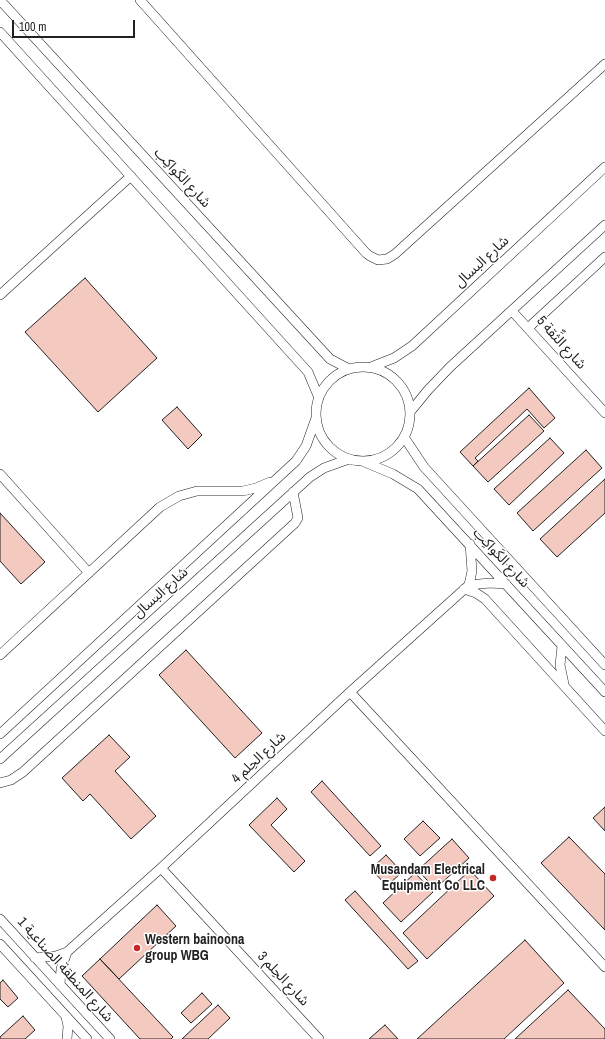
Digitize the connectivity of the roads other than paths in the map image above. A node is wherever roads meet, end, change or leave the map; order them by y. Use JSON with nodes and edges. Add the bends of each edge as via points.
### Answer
{"nodes":[{"id":1,"x":0,"y":0,"type":"edge"},
{"id":2,"x":140,"y":0,"type":"edge"},
{"id":3,"x":0,"y":32,"type":"edge"},
{"id":4,"x":605,"y":64,"type":"edge"},
{"id":5,"x":605,"y":167,"type":"edge"},
{"id":6,"x":131,"y":176,"type":"junction"},
{"id":7,"x":605,"y":225,"type":"edge"},
{"id":8,"x":605,"y":258,"type":"edge"},
{"id":9,"x":0,"y":295,"type":"edge"},
{"id":10,"x":512,"y":311,"type":"junction"},
{"id":11,"x":528,"y":328,"type":"junction"},
{"id":12,"x":371,"y":367,"type":"junction"},
{"id":13,"x":349,"y":369,"type":"junction"},
{"id":14,"x":319,"y":398,"type":"junction"},
{"id":15,"x":410,"y":412,"type":"junction"},
{"id":16,"x":605,"y":413,"type":"edge"},
{"id":17,"x":316,"y":418,"type":"junction"},
{"id":18,"x":404,"y":438,"type":"junction"},
{"id":19,"x":349,"y":459,"type":"junction"},
{"id":20,"x":362,"y":461,"type":"junction"},
{"id":21,"x":0,"y":474,"type":"edge"},
{"id":22,"x":276,"y":480,"type":"junction"},
{"id":23,"x":294,"y":492,"type":"junction"},
{"id":24,"x":470,"y":544,"type":"junction"},
{"id":25,"x":89,"y":573,"type":"junction"},
{"id":26,"x":506,"y":584,"type":"junction"},
{"id":27,"x":467,"y":587,"type":"junction"},
{"id":28,"x":562,"y":646,"type":"junction"},
{"id":29,"x":0,"y":655,"type":"edge"},
{"id":30,"x":605,"y":665,"type":"edge"},
{"id":31,"x":566,"y":687,"type":"junction"},
{"id":32,"x":350,"y":692,"type":"junction"},
{"id":33,"x":605,"y":692,"type":"edge"},
{"id":34,"x":605,"y":731,"type":"edge"},
{"id":35,"x":0,"y":734,"type":"edge"},
{"id":36,"x":0,"y":759,"type":"edge"},
{"id":37,"x":0,"y":783,"type":"edge"},
{"id":38,"x":161,"y":868,"type":"junction"},
{"id":39,"x":0,"y":919,"type":"edge"},
{"id":40,"x":0,"y":944,"type":"edge"},
{"id":41,"x":67,"y":952,"type":"junction"},
{"id":42,"x":35,"y":958,"type":"junction"},
{"id":43,"x":605,"y":967,"type":"edge"},
{"id":44,"x":60,"y":985,"type":"junction"},
{"id":45,"x":66,"y":1015,"type":"junction"},
{"id":46,"x":66,"y":1039,"type":"edge"},
{"id":47,"x":87,"y":1039,"type":"edge"},
{"id":48,"x":110,"y":1039,"type":"edge"},
{"id":49,"x":319,"y":1039,"type":"edge"}],
"edges":[{"from":1,"to":13,"type":"street","name":"شارع الكَواكِب","via":[[330,359]]},
{"from":2,"to":4,"type":"street","via":[[366,253],[378,260],[387,259],[395,254]]},
{"from":3,"to":6,"type":"street"},
{"from":5,"to":12,"type":"street","name":"شارع البسال","via":[[412,346],[394,358]]},
{"from":6,"to":9,"type":"street"},
{"from":6,"to":14,"type":"street","via":[[308,372]]},
{"from":7,"to":10,"type":"street"},
{"from":8,"to":11,"type":"street"},
{"from":10,"to":11,"type":"street","name":"شارع الثِّقة 5"},
{"from":10,"to":15,"type":"street","via":[[450,367]]},
{"from":11,"to":16,"type":"street","name":"شارع الثِّقة 5"},
{"from":12,"to":13,"type":"street"},
{"from":12,"to":15,"type":"street","via":[[394,378],[408,399]]},
{"from":13,"to":14,"type":"street","via":[[330,380]]},
{"from":14,"to":17,"type":"street"},
{"from":15,"to":18,"type":"street"},
{"from":17,"to":19,"type":"street","via":[[318,428],[327,443]]},
{"from":17,"to":22,"type":"street","name":"شارع البسال","via":[[306,446],[296,461]]},
{"from":18,"to":20,"type":"street","via":[[386,455]]},
{"from":18,"to":30,"type":"street","name":"شارع الكَواكِب","via":[[424,467]]},
{"from":19,"to":20,"type":"street"},
{"from":19,"to":23,"type":"street","name":"شارع البسال","via":[[324,468]]},
{"from":20,"to":24,"type":"street","name":"شارع الكَواكِب","via":[[393,474],[418,489]]},
{"from":21,"to":25,"type":"street"},
{"from":22,"to":25,"type":"street","via":[[243,491],[197,491],[179,496],[160,507]]},
{"from":22,"to":35,"type":"street","name":"شارع البسال"},
{"from":23,"to":36,"type":"street","name":"شارع البسال"},
{"from":23,"to":37,"type":"street","via":[[298,518],[295,523],[38,759],[11,780]]},
{"from":24,"to":26,"type":"street","name":"شارع الكَواكِب"},
{"from":24,"to":27,"type":"street","via":[[472,571]]},
{"from":25,"to":29,"type":"street"},
{"from":26,"to":27,"type":"street","via":[[490,583]]},
{"from":26,"to":28,"type":"street","name":"شارع الكَواكِب"},
{"from":27,"to":31,"type":"street","via":[[486,599]]},
{"from":27,"to":32,"type":"street","name":"شارع الحِلم 4"},
{"from":28,"to":31,"type":"street","via":[[560,666]]},
{"from":28,"to":33,"type":"street","name":"شارع الكَواكِب"},
{"from":31,"to":34,"type":"street"},
{"from":32,"to":38,"type":"street","name":"شارع الحِلم 4"},
{"from":32,"to":43,"type":"street"},
{"from":38,"to":41,"type":"street","name":"شارع الحِلم 4"},
{"from":38,"to":49,"type":"street","name":"شارع الحِلم 3"},
{"from":39,"to":42,"type":"street","name":"شارع المنطقة الصناعية 1"},
{"from":40,"to":45,"type":"street"},
{"from":41,"to":42,"type":"street","name":"شارع الحِلم 4"},
{"from":41,"to":44,"type":"street"},
{"from":42,"to":44,"type":"street","name":"شارع المنطقة الصناعية 1"},
{"from":44,"to":48,"type":"street","name":"شارع المنطقة الصناعية 1"},
{"from":45,"to":46,"type":"street"},
{"from":45,"to":47,"type":"street"}]}
